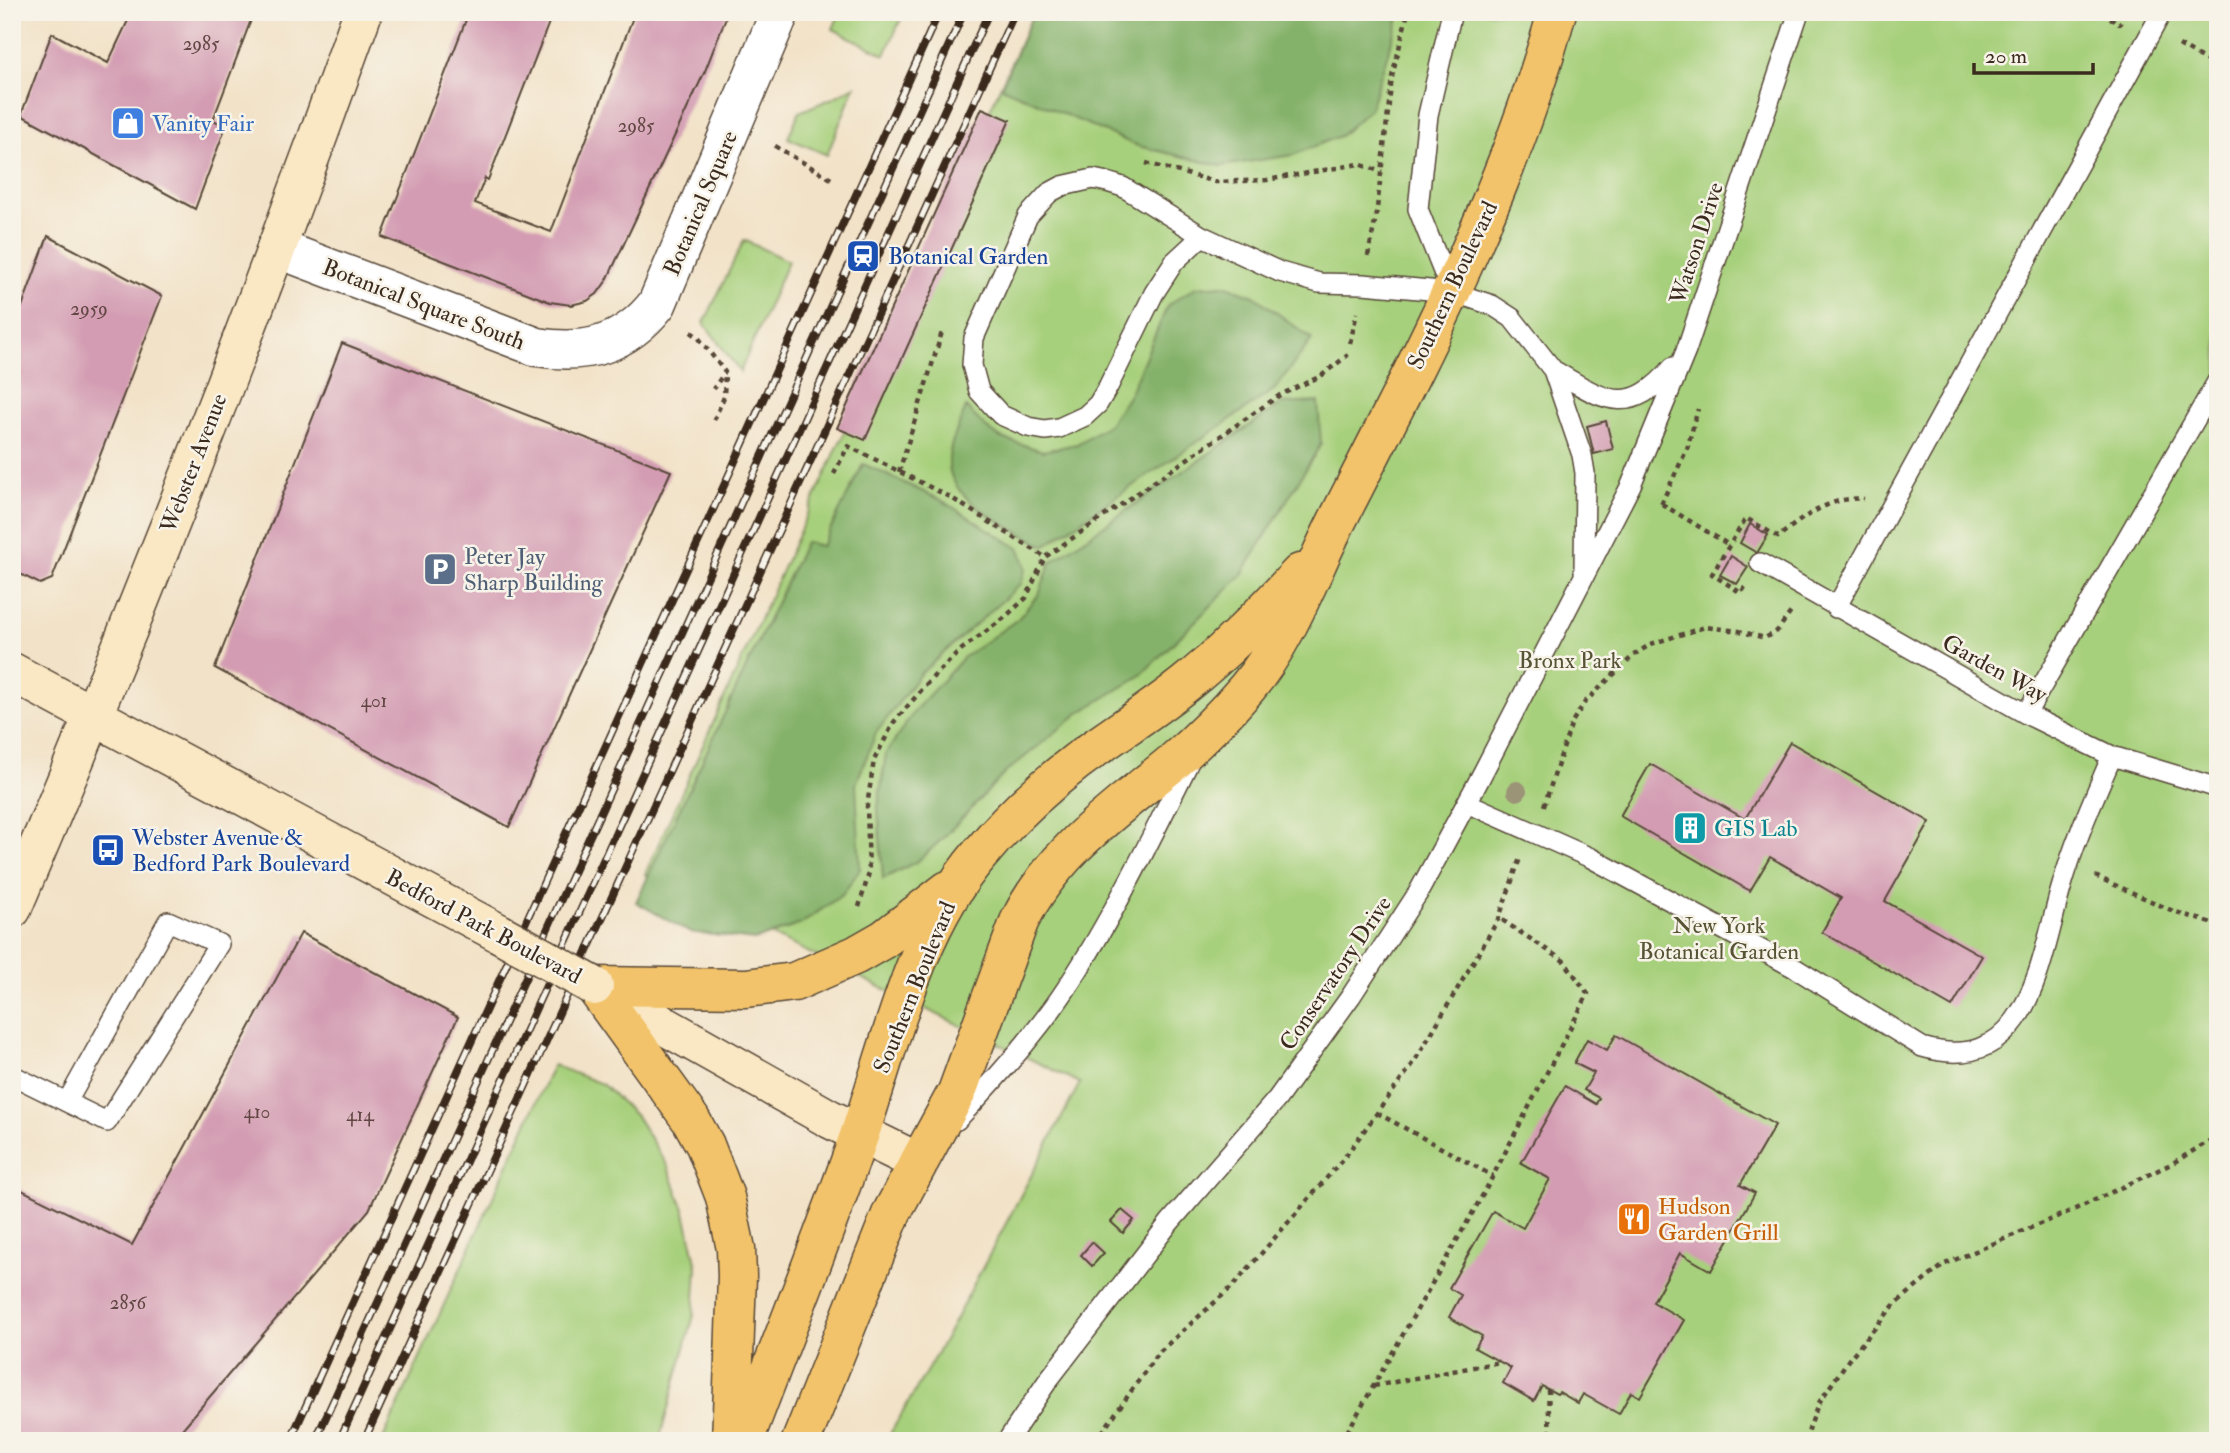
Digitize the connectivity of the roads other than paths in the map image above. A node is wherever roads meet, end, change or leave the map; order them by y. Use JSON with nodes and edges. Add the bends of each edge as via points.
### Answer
{"nodes":[{"id":1,"x":363,"y":12,"type":"edge"},
{"id":2,"x":780,"y":12,"type":"edge"},
{"id":3,"x":1452,"y":12,"type":"edge"},
{"id":4,"x":1557,"y":12,"type":"edge"},
{"id":5,"x":1799,"y":12,"type":"edge"},
{"id":6,"x":2162,"y":12,"type":"edge"},
{"id":7,"x":1202,"y":236,"type":"junction"},
{"id":8,"x":276,"y":248,"type":"junction"},
{"id":9,"x":1452,"y":292,"type":"junction"},
{"id":10,"x":575,"y":350,"type":"joint"},
{"id":11,"x":1686,"y":352,"type":"junction"},
{"id":12,"x":1553,"y":370,"type":"junction"},
{"id":13,"x":2218,"y":380,"type":"edge"},
{"id":14,"x":1631,"y":485,"type":"joint"},
{"id":15,"x":1323,"y":548,"type":"junction"},
{"id":16,"x":1760,"y":564,"type":"dead end"},
{"id":17,"x":1584,"y":577,"type":"junction"},
{"id":18,"x":1836,"y":608,"type":"junction"},
{"id":19,"x":12,"y":672,"type":"edge"},
{"id":20,"x":2026,"y":714,"type":"junction"},
{"id":21,"x":95,"y":716,"type":"junction"},
{"id":22,"x":1203,"y":734,"type":"junction"},
{"id":23,"x":2112,"y":755,"type":"junction"},
{"id":24,"x":2218,"y":788,"type":"edge"},
{"id":25,"x":1467,"y":803,"type":"junction"},
{"id":26,"x":956,"y":884,"type":"junction"},
{"id":27,"x":12,"y":909,"type":"edge"},
{"id":28,"x":594,"y":986,"type":"junction"},
{"id":29,"x":12,"y":1075,"type":"edge"},
{"id":30,"x":67,"y":1102,"type":"junction"},
{"id":31,"x":860,"y":1134,"type":"junction"},
{"id":32,"x":918,"y":1162,"type":"junction"},
{"id":33,"x":731,"y":1441,"type":"edge"},
{"id":34,"x":744,"y":1441,"type":"edge"},
{"id":35,"x":801,"y":1441,"type":"edge"},
{"id":36,"x":1007,"y":1441,"type":"edge"}],
"edges":[{"from":1,"to":8,"type":"main road","name":"Webster Avenue"},
{"from":2,"to":10,"type":"street","name":"Botanical Square","via":[[657,304],[644,321],[612,342]]},
{"from":3,"to":9,"type":"lane","via":[[1428,115],[1418,209]]},
{"from":4,"to":9,"type":"main road","name":"Southern Boulevard","via":[[1493,197]]},
{"from":5,"to":11,"type":"lane","name":"Watson Drive"},
{"from":6,"to":18,"type":"lane"},
{"from":7,"to":7,"type":"lane","via":[[1107,181],[1077,181],[1049,193],[1028,216],[978,325],[972,365],[979,391],[1001,415],[1028,427],[1059,428],[1085,416],[1108,387],[1174,261]]},
{"from":7,"to":9,"type":"lane","via":[[1280,272],[1320,283]]},
{"from":8,"to":10,"type":"street","name":"Botanical Square South","via":[[519,342]]},
{"from":8,"to":21,"type":"main road","name":"Webster Avenue"},
{"from":9,"to":12,"type":"lane","via":[[1492,304],[1512,318]]},
{"from":9,"to":15,"type":"main road","name":"Southern Boulevard"},
{"from":11,"to":12,"type":"lane","via":[[1658,385],[1632,399],[1598,396]]},
{"from":11,"to":14,"type":"lane","name":"Watson Drive"},
{"from":12,"to":17,"type":"lane","via":[[1585,473]]},
{"from":13,"to":20,"type":"lane"},
{"from":14,"to":17,"type":"lane","name":"Conservatory Drive"},
{"from":15,"to":22,"type":"main road","name":"Southern Boulevard","via":[[1265,665]]},
{"from":15,"to":26,"type":"main road","name":"Southern Boulevard","via":[[1253,623],[1186,684],[1040,791]]},
{"from":16,"to":18,"type":"lane","name":"Garden Way"},
{"from":17,"to":25,"type":"lane","name":"Conservatory Drive"},
{"from":18,"to":20,"type":"lane","name":"Garden Way"},
{"from":19,"to":21,"type":"main road","name":"Bedford Park Boulevard"},
{"from":20,"to":23,"type":"lane","name":"Garden Way"},
{"from":21,"to":27,"type":"main road","name":"Webster Avenue"},
{"from":21,"to":28,"type":"main road","name":"Bedford Park Boulevard","bridge":true},
{"from":22,"to":32,"type":"lane","via":[[1065,990]]},
{"from":22,"to":32,"type":"main road","name":"Southern Boulevard","via":[[1072,846],[1035,893],[957,1093]]},
{"from":23,"to":24,"type":"lane","name":"Garden Way"},
{"from":23,"to":25,"type":"lane","via":[[2070,865],[2035,987],[2020,1013],[1995,1040],[1960,1053],[1922,1047],[1793,967],[1591,858]]},
{"from":25,"to":36,"type":"lane","name":"Conservatory Drive","via":[[1418,893],[1277,1100],[1170,1222]]},
{"from":26,"to":28,"type":"main road","via":[[884,939],[794,982],[746,988]]},
{"from":26,"to":31,"type":"main road","name":"Southern Boulevard","via":[[916,969]]},
{"from":28,"to":31,"type":"main road","name":"Bedford Park Boulevard"},
{"from":28,"to":33,"type":"main road","via":[[691,1120],[725,1197],[737,1276]]},
{"from":29,"to":30,"type":"lane"},
{"from":30,"to":30,"type":"lane","via":[[107,1122],[219,944],[168,921]]},
{"from":31,"to":32,"type":"main road","name":"Bedford Park Boulevard"},
{"from":31,"to":34,"type":"main road","name":"Southern Boulevard"},
{"from":32,"to":35,"type":"main road","name":"Southern Boulevard","via":[[892,1212]]}]}
